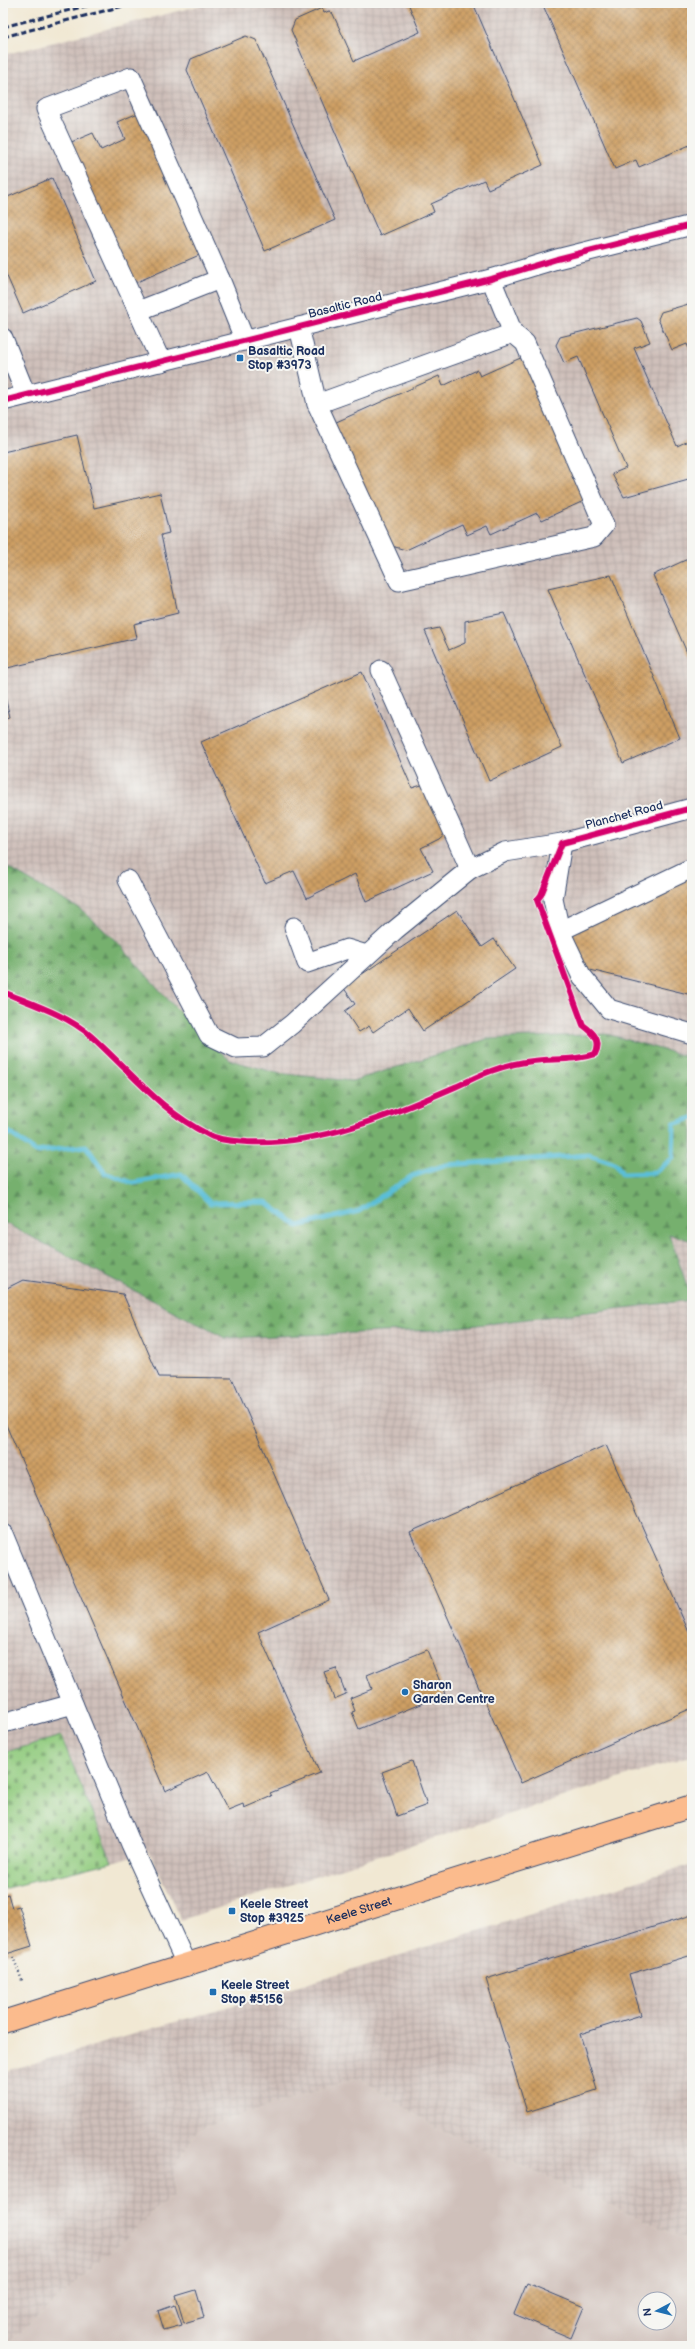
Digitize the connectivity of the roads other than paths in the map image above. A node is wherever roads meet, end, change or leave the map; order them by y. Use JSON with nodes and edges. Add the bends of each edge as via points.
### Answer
{"nodes":[{"id":1,"x":692,"y":225,"type":"edge"},
{"id":2,"x":220,"y":279,"type":"junction"},
{"id":3,"x":491,"y":279,"type":"junction"},
{"id":4,"x":138,"y":311,"type":"junction"},
{"id":5,"x":299,"y":327,"type":"junction"},
{"id":6,"x":513,"y":333,"type":"junction"},
{"id":7,"x":3,"y":338,"type":"edge"},
{"id":8,"x":245,"y":341,"type":"junction"},
{"id":9,"x":161,"y":362,"type":"junction"},
{"id":10,"x":26,"y":395,"type":"junction"},
{"id":11,"x":3,"y":401,"type":"edge"},
{"id":12,"x":317,"y":404,"type":"junction"},
{"id":13,"x":381,"y":670,"type":"dead end"},
{"id":14,"x":692,"y":808,"type":"edge"},
{"id":15,"x":562,"y":843,"type":"junction"},
{"id":16,"x":692,"y":868,"type":"edge"},
{"id":17,"x":470,"y":870,"type":"junction"},
{"id":18,"x":128,"y":880,"type":"dead end"},
{"id":19,"x":294,"y":927,"type":"dead end"},
{"id":20,"x":560,"y":930,"type":"junction"},
{"id":21,"x":367,"y":956,"type":"junction"},
{"id":22,"x":692,"y":1034,"type":"edge"},
{"id":23,"x":3,"y":1534,"type":"edge"},
{"id":24,"x":73,"y":1704,"type":"junction"},
{"id":25,"x":3,"y":1723,"type":"edge"},
{"id":26,"x":692,"y":1806,"type":"edge"},
{"id":27,"x":187,"y":1966,"type":"junction"},
{"id":28,"x":3,"y":2022,"type":"edge"}],
"edges":[{"from":1,"to":3,"type":"street","name":"Basaltic Road","via":[[557,258]]},
{"from":2,"to":4,"type":"street"},
{"from":2,"to":4,"type":"street","via":[[131,77],[46,109]]},
{"from":2,"to":8,"type":"street"},
{"from":3,"to":5,"type":"street","name":"Basaltic Road"},
{"from":3,"to":6,"type":"street"},
{"from":4,"to":9,"type":"street"},
{"from":5,"to":8,"type":"street","name":"Basaltic Road"},
{"from":5,"to":12,"type":"street"},
{"from":6,"to":12,"type":"street"},
{"from":6,"to":12,"type":"street","via":[[525,343],[604,525],[594,537],[398,581]]},
{"from":7,"to":10,"type":"street"},
{"from":8,"to":9,"type":"street","name":"Basaltic Road"},
{"from":9,"to":10,"type":"street","name":"Basaltic Road"},
{"from":10,"to":11,"type":"street","name":"Basaltic Road"},
{"from":13,"to":17,"type":"street"},
{"from":14,"to":15,"type":"street","name":"Planchet Road"},
{"from":15,"to":17,"type":"street","name":"Planchet Road","via":[[505,852]]},
{"from":15,"to":20,"type":"street","via":[[553,899]]},
{"from":16,"to":20,"type":"street"},
{"from":17,"to":21,"type":"street","name":"Planchet Road","via":[[395,930]]},
{"from":18,"to":21,"type":"street","name":"Planchet Road","via":[[209,1035],[236,1048],[263,1047]]},
{"from":19,"to":21,"type":"street","via":[[307,963],[347,949]]},
{"from":20,"to":22,"type":"street","via":[[581,975],[609,1009]]},
{"from":23,"to":24,"type":"street"},
{"from":24,"to":25,"type":"street"},
{"from":24,"to":27,"type":"street","via":[[131,1844]]},
{"from":26,"to":27,"type":"main road","name":"Keele Street"},
{"from":27,"to":28,"type":"main road","name":"Keele Street"}]}
